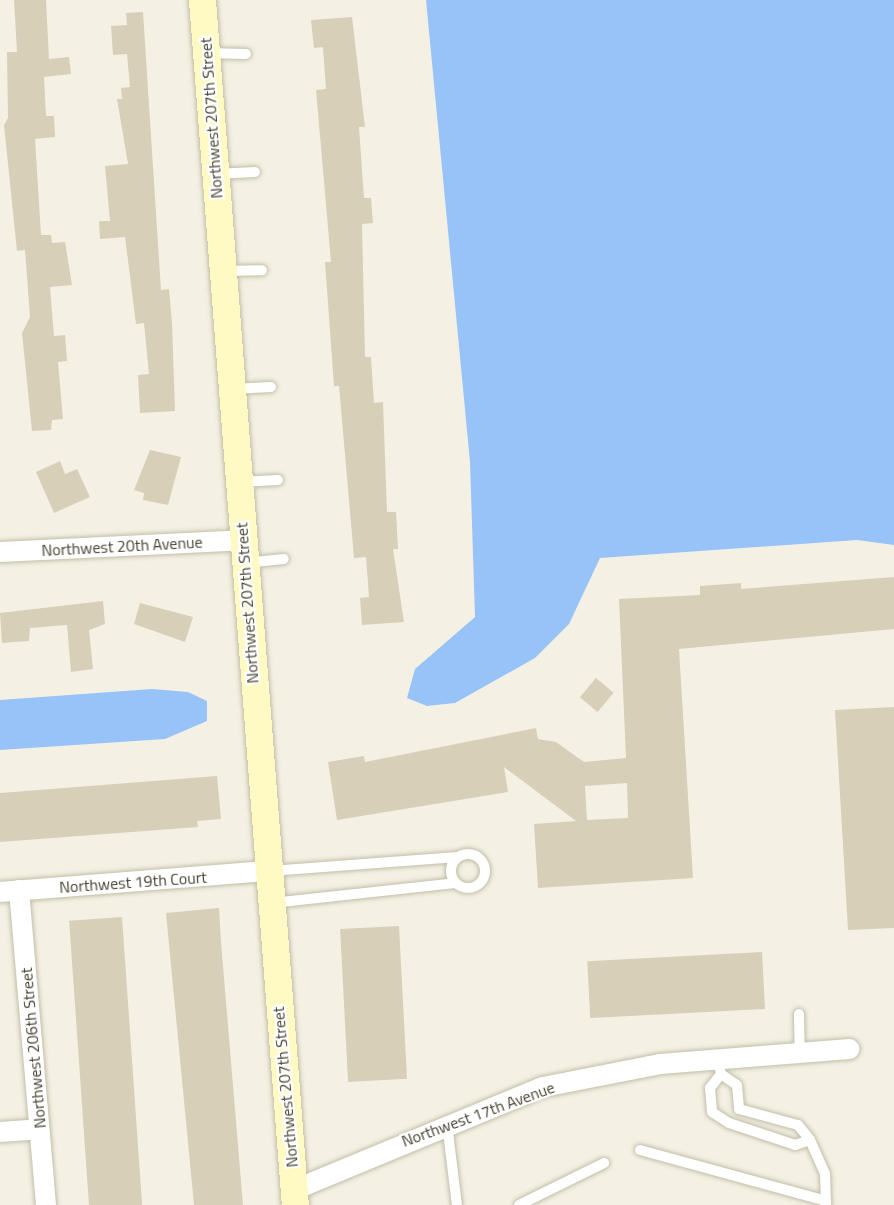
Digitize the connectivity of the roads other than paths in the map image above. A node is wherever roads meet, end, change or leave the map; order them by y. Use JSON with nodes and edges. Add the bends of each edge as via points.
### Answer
{"nodes":[{"id":1,"x":202,"y":0,"type":"edge"},
{"id":2,"x":206,"y":53,"type":"junction"},
{"id":3,"x":246,"y":54,"type":"dead end"},
{"id":4,"x":255,"y":172,"type":"dead end"},
{"id":5,"x":215,"y":174,"type":"junction"},
{"id":6,"x":262,"y":270,"type":"dead end"},
{"id":7,"x":223,"y":271,"type":"junction"},
{"id":8,"x":271,"y":387,"type":"dead end"},
{"id":9,"x":232,"y":389,"type":"junction"},
{"id":10,"x":278,"y":480,"type":"dead end"},
{"id":11,"x":239,"y":482,"type":"junction"},
{"id":12,"x":244,"y":551,"type":"junction"},
{"id":13,"x":0,"y":552,"type":"edge"},
{"id":14,"x":284,"y":559,"type":"dead end"},
{"id":15,"x":458,"y":857,"type":"junction"},
{"id":16,"x":266,"y":871,"type":"junction"},
{"id":17,"x":455,"y":883,"type":"junction"},
{"id":18,"x":10,"y":891,"type":"edge"},
{"id":19,"x":269,"y":903,"type":"junction"},
{"id":20,"x":799,"y":1014,"type":"dead end"},
{"id":21,"x":849,"y":1049,"type":"dead end"},
{"id":22,"x":800,"y":1053,"type":"junction"},
{"id":23,"x":719,"y":1067,"type":"junction"},
{"id":24,"x":739,"y":1109,"type":"junction"},
{"id":25,"x":447,"y":1124,"type":"junction"},
{"id":26,"x":729,"y":1124,"type":"junction"},
{"id":27,"x":39,"y":1129,"type":"junction"},
{"id":28,"x":0,"y":1132,"type":"edge"},
{"id":29,"x":810,"y":1140,"type":"junction"},
{"id":30,"x":640,"y":1150,"type":"dead end"},
{"id":31,"x":604,"y":1163,"type":"dead end"},
{"id":32,"x":294,"y":1198,"type":"edge"},
{"id":33,"x":826,"y":1203,"type":"edge"},
{"id":34,"x":46,"y":1205,"type":"edge"},
{"id":35,"x":457,"y":1205,"type":"edge"},
{"id":36,"x":519,"y":1205,"type":"edge"}],
"edges":[{"from":1,"to":2,"type":"street","name":"Northwest 207th Street"},
{"from":2,"to":3,"type":"lane"},
{"from":2,"to":5,"type":"street","name":"Northwest 207th Street"},
{"from":4,"to":5,"type":"lane"},
{"from":5,"to":7,"type":"street","name":"Northwest 207th Street"},
{"from":6,"to":7,"type":"lane"},
{"from":7,"to":9,"type":"street","name":"Northwest 207th Street"},
{"from":8,"to":9,"type":"lane"},
{"from":9,"to":11,"type":"street","name":"Northwest 207th Street"},
{"from":10,"to":11,"type":"lane"},
{"from":11,"to":12,"type":"street","name":"Northwest 207th Street"},
{"from":12,"to":13,"type":"street","name":"Northwest 20th Avenue"},
{"from":12,"to":14,"type":"lane"},
{"from":12,"to":16,"type":"street","name":"Northwest 207th Street"},
{"from":15,"to":16,"type":"lane"},
{"from":15,"to":17,"type":"lane","via":[[450,872]]},
{"from":15,"to":17,"type":"lane","via":[[474,855],[485,873],[470,889]]},
{"from":16,"to":18,"type":"street","name":"Northwest 19th Court"},
{"from":16,"to":19,"type":"street","name":"Northwest 207th Street"},
{"from":17,"to":19,"type":"lane"},
{"from":18,"to":27,"type":"street","name":"Northwest 206th Street"},
{"from":19,"to":32,"type":"street","name":"Northwest 207th Street"},
{"from":20,"to":22,"type":"lane"},
{"from":21,"to":22,"type":"street","name":"Northwest 17th Avenue"},
{"from":22,"to":23,"type":"street","name":"Northwest 17th Avenue"},
{"from":23,"to":24,"type":"lane","via":[[737,1085]]},
{"from":23,"to":25,"type":"street","name":"Northwest 17th Avenue","via":[[660,1064],[543,1087]]},
{"from":23,"to":26,"type":"lane","via":[[710,1088],[712,1112]]},
{"from":24,"to":26,"type":"lane"},
{"from":24,"to":29,"type":"lane","via":[[798,1125]]},
{"from":25,"to":32,"type":"street","name":"Northwest 17th Avenue"},
{"from":25,"to":35,"type":"lane"},
{"from":26,"to":29,"type":"lane","via":[[795,1145]]},
{"from":27,"to":28,"type":"street"},
{"from":27,"to":34,"type":"street","name":"Northwest 206th Street"},
{"from":29,"to":33,"type":"lane","via":[[825,1174]]},
{"from":30,"to":33,"type":"lane"},
{"from":31,"to":36,"type":"lane"}]}
